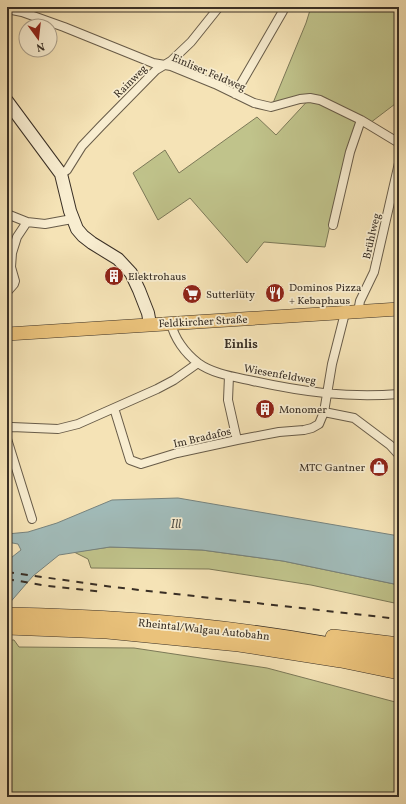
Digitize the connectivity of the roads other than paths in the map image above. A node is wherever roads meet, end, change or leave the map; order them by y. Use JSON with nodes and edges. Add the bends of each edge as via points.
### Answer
{"nodes":[{"id":1,"x":218,"y":7,"type":"edge"},
{"id":2,"x":7,"y":9,"type":"edge"},
{"id":3,"x":283,"y":11,"type":"dead end"},
{"id":4,"x":164,"y":64,"type":"junction"},
{"id":5,"x":235,"y":94,"type":"junction"},
{"id":6,"x":7,"y":101,"type":"edge"},
{"id":7,"x":361,"y":120,"type":"junction"},
{"id":8,"x":399,"y":143,"type":"edge"},
{"id":9,"x":399,"y":163,"type":"edge"},
{"id":10,"x":61,"y":174,"type":"junction"},
{"id":11,"x":7,"y":214,"type":"edge"},
{"id":12,"x":72,"y":219,"type":"junction"},
{"id":13,"x":27,"y":222,"type":"junction"},
{"id":14,"x":333,"y":225,"type":"dead end"},
{"id":15,"x":7,"y":292,"type":"edge"},
{"id":16,"x":399,"y":309,"type":"edge"},
{"id":17,"x":352,"y":312,"type":"junction"},
{"id":18,"x":171,"y":323,"type":"junction"},
{"id":19,"x":150,"y":324,"type":"junction"},
{"id":20,"x":7,"y":334,"type":"edge"},
{"id":21,"x":198,"y":363,"type":"junction"},
{"id":22,"x":229,"y":376,"type":"junction"},
{"id":23,"x":328,"y":394,"type":"junction"},
{"id":24,"x":399,"y":394,"type":"edge"},
{"id":25,"x":114,"y":408,"type":"junction"},
{"id":26,"x":324,"y":412,"type":"junction"},
{"id":27,"x":7,"y":428,"type":"edge"},
{"id":28,"x":7,"y":439,"type":"edge"},
{"id":29,"x":237,"y":440,"type":"junction"},
{"id":30,"x":9,"y":454,"type":"edge"},
{"id":31,"x":399,"y":456,"type":"edge"},
{"id":32,"x":32,"y":519,"type":"dead end"},
{"id":33,"x":7,"y":615,"type":"edge"},
{"id":34,"x":7,"y":627,"type":"edge"},
{"id":35,"x":262,"y":635,"type":"junction"},
{"id":36,"x":399,"y":645,"type":"edge"},
{"id":37,"x":399,"y":659,"type":"edge"},
{"id":38,"x":399,"y":672,"type":"edge"}],
"edges":[{"from":1,"to":4,"type":"street","name":"Rainweg","via":[[191,42]]},
{"from":2,"to":4,"type":"street","name":"Einliser Feldweg","via":[[22,12]]},
{"from":3,"to":5,"type":"street"},
{"from":4,"to":5,"type":"street","name":"Einliser Feldweg"},
{"from":4,"to":10,"type":"street","name":"Rainweg","via":[[134,91],[82,146],[68,170]]},
{"from":5,"to":7,"type":"street","name":"Einliser Feldweg","via":[[254,103],[271,107],[300,99],[320,100]]},
{"from":6,"to":10,"type":"main road"},
{"from":7,"to":8,"type":"street","name":"Einliser Feldweg"},
{"from":7,"to":14,"type":"street","via":[[350,152]]},
{"from":9,"to":17,"type":"street","name":"Brühlweg","via":[[374,272],[360,302]]},
{"from":10,"to":12,"type":"main road"},
{"from":11,"to":13,"type":"street"},
{"from":12,"to":13,"type":"street","via":[[45,224]]},
{"from":12,"to":19,"type":"main road","via":[[83,236],[118,259],[131,273]]},
{"from":13,"to":15,"type":"street","via":[[17,237],[12,253],[11,267],[15,281]]},
{"from":16,"to":17,"type":"main road","name":"Feldkircher Straße"},
{"from":17,"to":18,"type":"main road","name":"Feldkircher Straße"},
{"from":17,"to":23,"type":"street","name":"Wiesenfeldweg","via":[[332,364]]},
{"from":18,"to":19,"type":"main road","name":"Feldkircher Straße"},
{"from":18,"to":21,"type":"street","name":"Wiesenfeldweg","via":[[176,338]]},
{"from":19,"to":20,"type":"main road","name":"Feldkircher Straße"},
{"from":21,"to":22,"type":"street","name":"Wiesenfeldweg"},
{"from":21,"to":25,"type":"street","via":[[169,383]]},
{"from":22,"to":23,"type":"street","name":"Wiesenfeldweg"},
{"from":22,"to":29,"type":"street","name":"Wiesenfeldweg","via":[[228,400]]},
{"from":23,"to":24,"type":"street","name":"Wiesenfeldweg"},
{"from":23,"to":26,"type":"street","name":"Im Bradafos"},
{"from":25,"to":27,"type":"street","via":[[78,424],[58,428]]},
{"from":25,"to":29,"type":"street","name":"Im Bradafos","via":[[130,460],[141,464]]},
{"from":26,"to":29,"type":"street","name":"Im Bradafos","via":[[319,424],[312,428]]},
{"from":26,"to":31,"type":"street","via":[[354,418],[390,445]]},
{"from":28,"to":30,"type":"street"},
{"from":30,"to":32,"type":"street"},
{"from":33,"to":35,"type":"highway","name":"Rheintal/Walgau Autobahn","via":[[96,618]]},
{"from":34,"to":38,"type":"highway","name":"Rheintal/Walgau Autobahn","via":[[107,631],[239,644]]},
{"from":35,"to":36,"type":"highway","via":[[307,634]]},
{"from":35,"to":37,"type":"highway","name":"Rheintal/Walgau Autobahn"}]}
